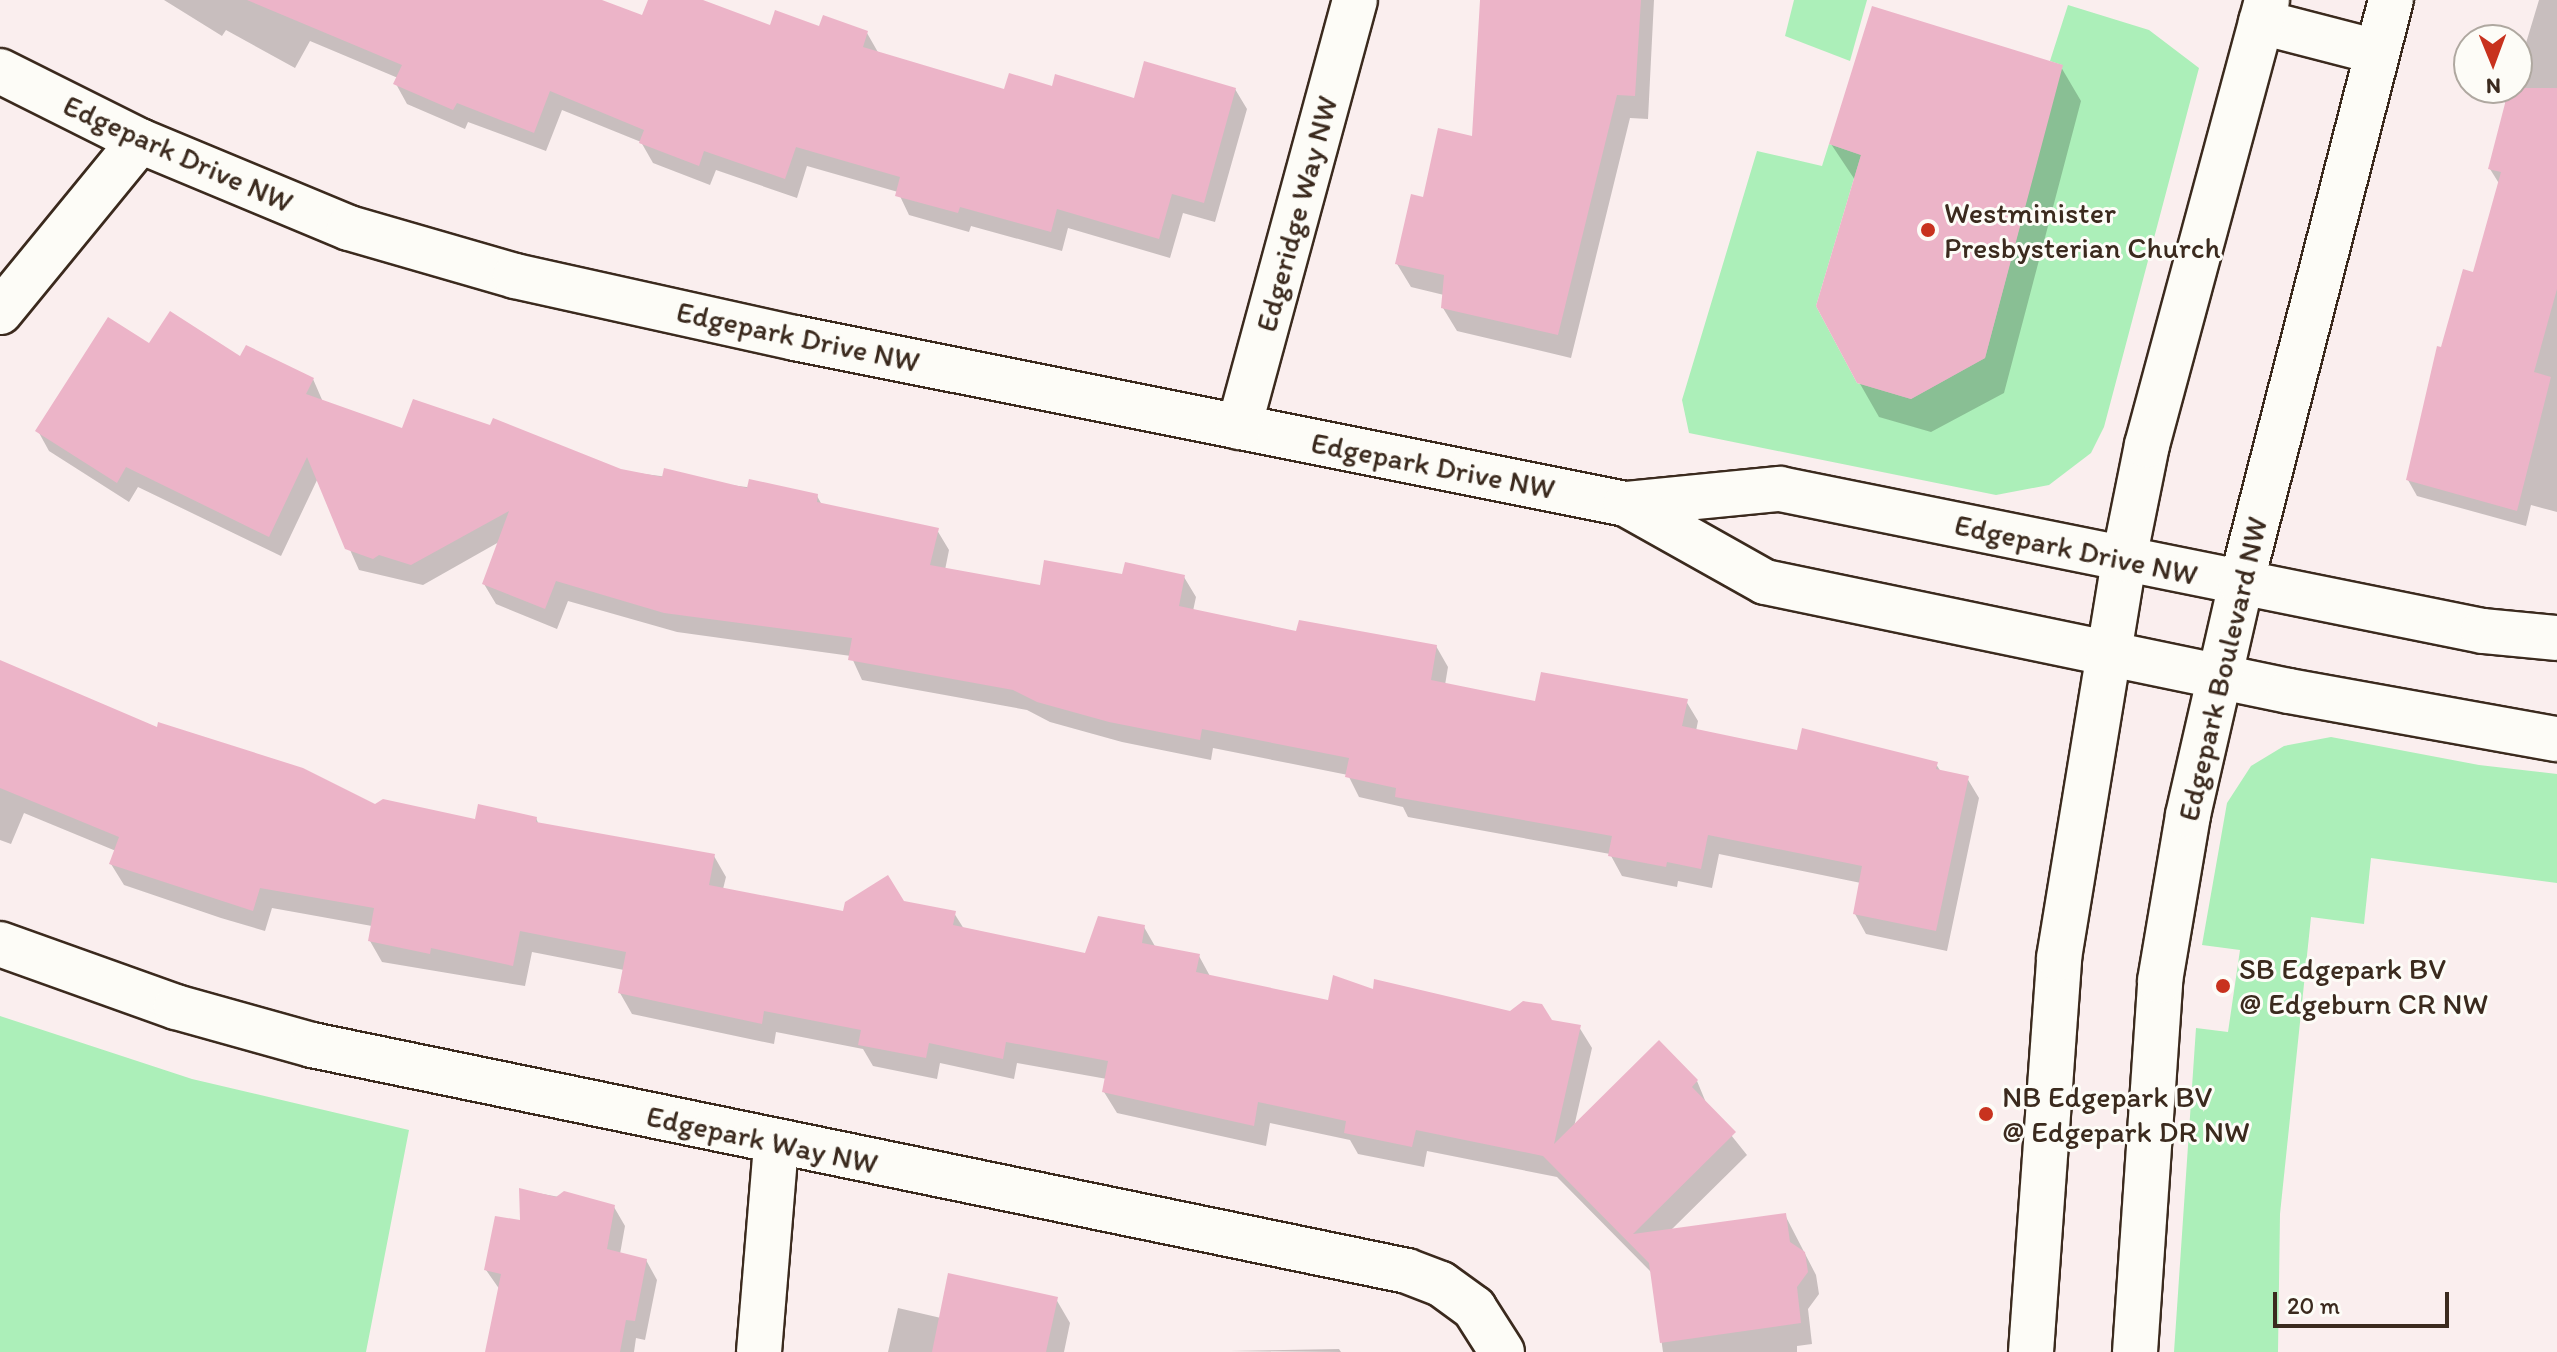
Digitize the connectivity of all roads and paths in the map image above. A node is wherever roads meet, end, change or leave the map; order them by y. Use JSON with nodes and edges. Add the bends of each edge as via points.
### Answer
{"nodes":[{"id":1,"x":1355,"y":0,"type":"edge"},
{"id":2,"x":2391,"y":0,"type":"edge"},
{"id":3,"x":2264,"y":11,"type":"edge"},
{"id":4,"x":2377,"y":52,"type":"junction"},
{"id":5,"x":0,"y":71,"type":"edge"},
{"id":6,"x":140,"y":141,"type":"junction"},
{"id":7,"x":0,"y":312,"type":"edge"},
{"id":8,"x":1239,"y":427,"type":"junction"},
{"id":9,"x":1626,"y":504,"type":"junction"},
{"id":10,"x":2124,"y":559,"type":"junction"},
{"id":11,"x":2241,"y":584,"type":"junction"},
{"id":12,"x":2557,"y":638,"type":"edge"},
{"id":13,"x":2109,"y":653,"type":"junction"},
{"id":14,"x":2219,"y":677,"type":"junction"},
{"id":15,"x":2557,"y":739,"type":"edge"},
{"id":16,"x":0,"y":944,"type":"edge"},
{"id":17,"x":776,"y":1144,"type":"junction"},
{"id":18,"x":759,"y":1352,"type":"edge"},
{"id":19,"x":1502,"y":1352,"type":"edge"},
{"id":20,"x":2031,"y":1352,"type":"edge"},
{"id":21,"x":2135,"y":1352,"type":"edge"}],
"edges":[{"from":1,"to":8,"type":"street","name":"Edgeridge Way NW"},
{"from":2,"to":4,"type":"street","name":"Edgepark Boulevard NW"},
{"from":3,"to":4,"type":"street"},
{"from":3,"to":10,"type":"street","via":[[2147,445]]},
{"from":4,"to":11,"type":"street","name":"Edgepark Boulevard NW"},
{"from":5,"to":6,"type":"street","name":"Edgepark Drive NW"},
{"from":6,"to":7,"type":"street"},
{"from":6,"to":8,"type":"street","name":"Edgepark Drive NW","via":[[349,228],[515,276]]},
{"from":8,"to":9,"type":"street","name":"Edgepark Drive NW"},
{"from":9,"to":10,"type":"street","name":"Edgepark Drive NW","via":[[1780,489]]},
{"from":9,"to":13,"type":"street","name":"Edgepark Drive NW","via":[[1765,582]]},
{"from":10,"to":11,"type":"street","name":"Edgepark Drive NW"},
{"from":10,"to":13,"type":"street"},
{"from":11,"to":12,"type":"street","name":"Edgepark Drive NW","via":[[2483,631]]},
{"from":11,"to":14,"type":"street","name":"Edgepark Boulevard NW"},
{"from":13,"to":14,"type":"street","name":"Edgepark Drive NW"},
{"from":13,"to":20,"type":"street","via":[[2059,958]]},
{"from":14,"to":15,"type":"street","name":"Edgepark Drive NW"},
{"from":14,"to":21,"type":"street","name":"Edgepark Boulevard NW","via":[[2188,815],[2160,981]]},
{"from":16,"to":17,"type":"street","name":"Edgepark Way NW","via":[[176,1007],[312,1045]]},
{"from":17,"to":18,"type":"street"},
{"from":17,"to":19,"type":"street","name":"Edgepark Way NW","via":[[1407,1271],[1441,1284],[1474,1308]]}]}
